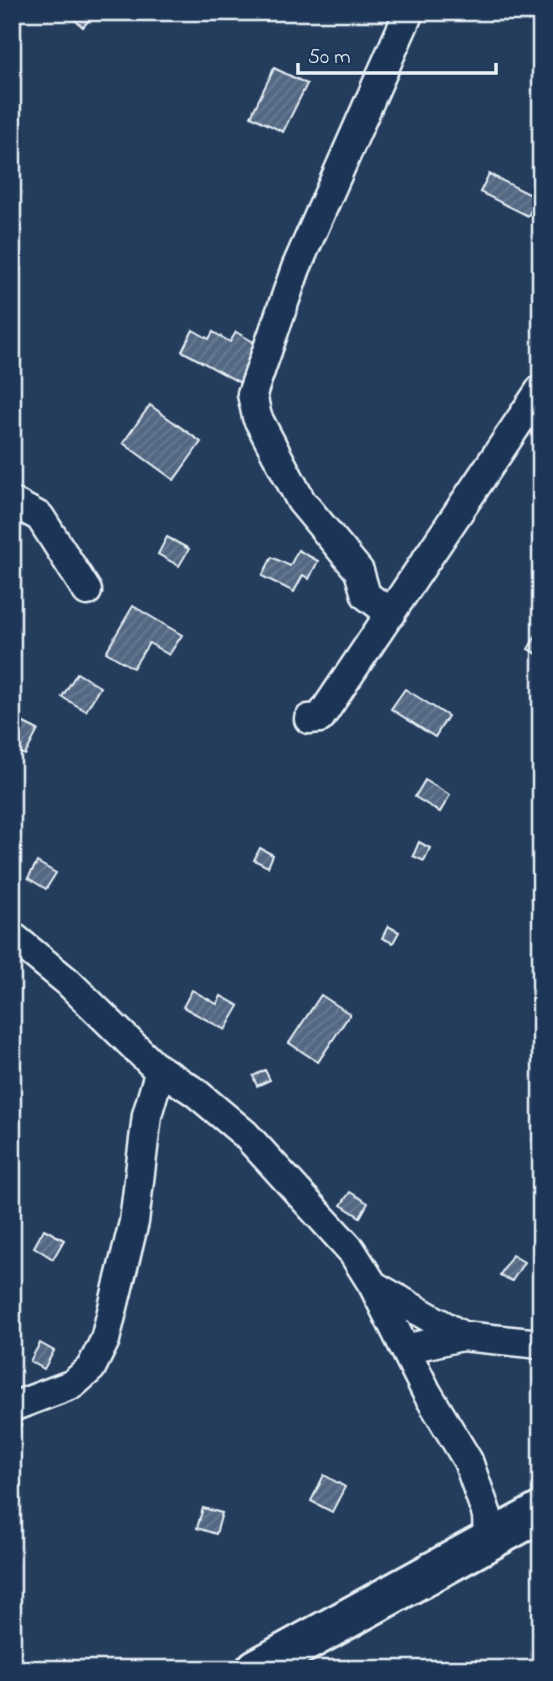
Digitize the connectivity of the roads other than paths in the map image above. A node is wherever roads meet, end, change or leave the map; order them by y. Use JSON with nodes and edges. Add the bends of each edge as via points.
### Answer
{"nodes":[{"id":1,"x":409,"y":12,"type":"edge"},
{"id":2,"x":541,"y":389,"type":"edge"},
{"id":3,"x":12,"y":502,"type":"edge"},
{"id":4,"x":87,"y":591,"type":"dead end"},
{"id":5,"x":391,"y":614,"type":"junction"},
{"id":6,"x":309,"y":719,"type":"dead end"},
{"id":7,"x":12,"y":936,"type":"edge"},
{"id":8,"x":160,"y":1070,"type":"junction"},
{"id":9,"x":373,"y":1285,"type":"junction"},
{"id":10,"x":462,"y":1336,"type":"junction"},
{"id":11,"x":541,"y":1344,"type":"edge"},
{"id":12,"x":405,"y":1349,"type":"junction"},
{"id":13,"x":12,"y":1407,"type":"edge"},
{"id":14,"x":541,"y":1512,"type":"edge"},
{"id":15,"x":488,"y":1541,"type":"junction"},
{"id":16,"x":256,"y":1669,"type":"edge"}],
"edges":[{"from":1,"to":5,"type":"street","via":[[296,268],[252,394],[252,404],[301,501],[359,571],[366,595]]},
{"from":2,"to":5,"type":"street"},
{"from":3,"to":4,"type":"street","via":[[40,517]]},
{"from":5,"to":6,"type":"street","via":[[320,718]]},
{"from":7,"to":8,"type":"street"},
{"from":8,"to":9,"type":"street","via":[[245,1134],[351,1250]]},
{"from":8,"to":13,"type":"street","via":[[146,1115],[134,1222],[105,1340],[91,1368],[73,1384]]},
{"from":9,"to":10,"type":"street"},
{"from":9,"to":12,"type":"street"},
{"from":10,"to":11,"type":"street"},
{"from":10,"to":12,"type":"street"},
{"from":12,"to":15,"type":"street","via":[[468,1461],[487,1515]]},
{"from":14,"to":15,"type":"highway"},
{"from":15,"to":16,"type":"highway"}]}
